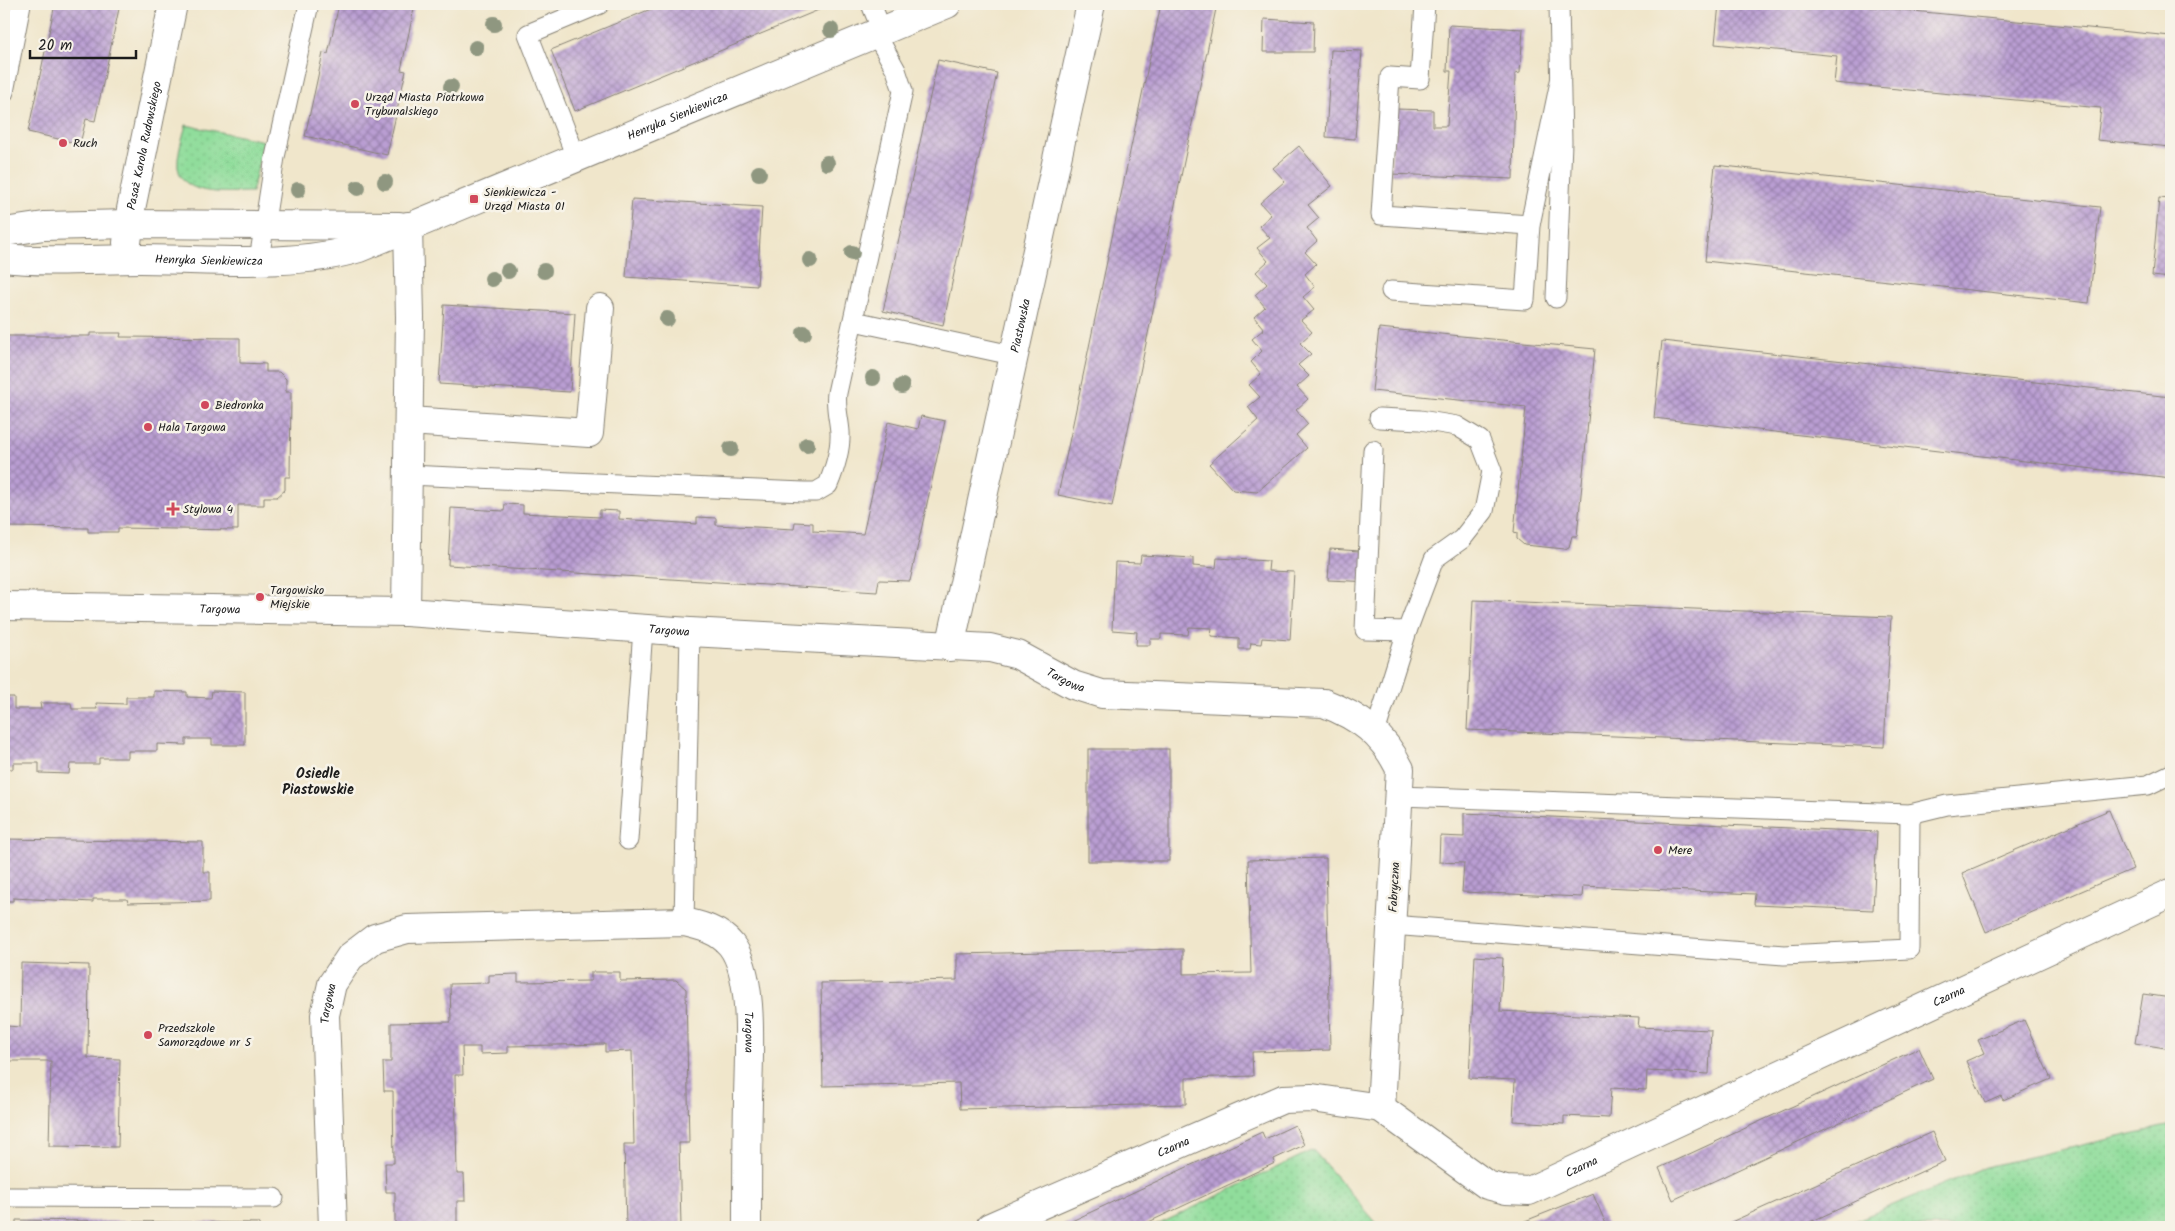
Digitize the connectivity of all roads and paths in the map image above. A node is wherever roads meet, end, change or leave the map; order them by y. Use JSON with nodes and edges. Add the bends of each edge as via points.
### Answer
{"nodes":[{"id":1,"x":173,"y":4,"type":"edge"},
{"id":2,"x":309,"y":4,"type":"edge"},
{"id":3,"x":600,"y":4,"type":"edge"},
{"id":4,"x":870,"y":4,"type":"edge"},
{"id":5,"x":947,"y":4,"type":"edge"},
{"id":6,"x":1091,"y":4,"type":"edge"},
{"id":7,"x":1425,"y":4,"type":"edge"},
{"id":8,"x":1559,"y":4,"type":"edge"},
{"id":9,"x":15,"y":6,"type":"edge"},
{"id":10,"x":879,"y":33,"type":"junction"},
{"id":11,"x":1561,"y":77,"type":"junction"},
{"id":12,"x":4,"y":92,"type":"edge"},
{"id":13,"x":576,"y":157,"type":"junction"},
{"id":14,"x":129,"y":224,"type":"junction"},
{"id":15,"x":264,"y":225,"type":"junction"},
{"id":16,"x":1530,"y":225,"type":"junction"},
{"id":17,"x":408,"y":226,"type":"junction"},
{"id":18,"x":4,"y":232,"type":"edge"},
{"id":19,"x":4,"y":258,"type":"edge"},
{"id":20,"x":126,"y":259,"type":"junction"},
{"id":21,"x":259,"y":260,"type":"junction"},
{"id":22,"x":1391,"y":291,"type":"dead end"},
{"id":23,"x":1556,"y":298,"type":"dead end"},
{"id":24,"x":600,"y":308,"type":"dead end"},
{"id":25,"x":854,"y":321,"type":"junction"},
{"id":26,"x":1012,"y":355,"type":"junction"},
{"id":27,"x":1379,"y":418,"type":"dead end"},
{"id":28,"x":409,"y":421,"type":"junction"},
{"id":29,"x":1373,"y":450,"type":"dead end"},
{"id":30,"x":408,"y":475,"type":"junction"},
{"id":31,"x":4,"y":606,"type":"edge"},
{"id":32,"x":406,"y":612,"type":"junction"},
{"id":33,"x":644,"y":629,"type":"junction"},
{"id":34,"x":1407,"y":631,"type":"junction"},
{"id":35,"x":690,"y":632,"type":"junction"},
{"id":36,"x":950,"y":647,"type":"junction"},
{"id":37,"x":1324,"y":703,"type":"joint"},
{"id":38,"x":1375,"y":732,"type":"junction"},
{"id":39,"x":2171,"y":774,"type":"edge"},
{"id":40,"x":1399,"y":796,"type":"junction"},
{"id":41,"x":1910,"y":814,"type":"junction"},
{"id":42,"x":628,"y":840,"type":"dead end"},
{"id":43,"x":2171,"y":893,"type":"edge"},
{"id":44,"x":684,"y":922,"type":"junction"},
{"id":45,"x":1391,"y":926,"type":"junction"},
{"id":46,"x":1381,"y":1108,"type":"junction"},
{"id":47,"x":4,"y":1196,"type":"edge"},
{"id":48,"x":274,"y":1198,"type":"dead end"},
{"id":49,"x":333,"y":1227,"type":"edge"},
{"id":50,"x":747,"y":1227,"type":"edge"},
{"id":51,"x":990,"y":1227,"type":"edge"}],
"edges":[{"from":1,"to":14,"type":"street","name":"Pasaż Karola Rudowskiego"},
{"from":2,"to":15,"type":"lane","via":[[278,141]]},
{"from":3,"to":13,"type":"lane","via":[[528,34]]},
{"from":4,"to":10,"type":"lane"},
{"from":5,"to":10,"type":"street","name":"Henryka Sienkiewicza"},
{"from":6,"to":26,"type":"street","name":"Piastowska"},
{"from":7,"to":16,"type":"lane","via":[[1420,79],[1390,77],[1381,215]]},
{"from":8,"to":11,"type":"lane"},
{"from":9,"to":12,"type":"lane"},
{"from":10,"to":13,"type":"street","name":"Henryka Sienkiewicza"},
{"from":10,"to":25,"type":"lane","via":[[903,91]]},
{"from":11,"to":16,"type":"lane"},
{"from":11,"to":23,"type":"lane"},
{"from":13,"to":17,"type":"street","name":"Henryka Sienkiewicza"},
{"from":14,"to":15,"type":"street","name":"Henryka Sienkiewicza"},
{"from":14,"to":18,"type":"street","name":"Henryka Sienkiewicza","via":[[44,226]]},
{"from":14,"to":20,"type":"street","name":"Pasaż Karola Rudowskiego"},
{"from":15,"to":17,"type":"street","name":"Henryka Sienkiewicza"},
{"from":15,"to":21,"type":"lane"},
{"from":16,"to":22,"type":"lane","via":[[1525,300]]},
{"from":17,"to":21,"type":"street","name":"Henryka Sienkiewicza","via":[[340,254]]},
{"from":17,"to":28,"type":"street"},
{"from":19,"to":20,"type":"street","name":"Henryka Sienkiewicza"},
{"from":20,"to":21,"type":"street","name":"Henryka Sienkiewicza"},
{"from":24,"to":28,"type":"street","via":[[589,434]]},
{"from":25,"to":26,"type":"lane"},
{"from":25,"to":30,"type":"lane","via":[[835,408],[840,431],[838,454],[828,485],[823,490],[804,492]]},
{"from":26,"to":36,"type":"street","name":"Piastowska"},
{"from":27,"to":34,"type":"lane","via":[[1457,426],[1480,440],[1492,472],[1484,510],[1462,539],[1434,558]]},
{"from":28,"to":30,"type":"street"},
{"from":29,"to":34,"type":"lane","via":[[1365,630]]},
{"from":30,"to":32,"type":"street"},
{"from":31,"to":32,"type":"street","name":"Targowa"},
{"from":32,"to":33,"type":"street","name":"Targowa"},
{"from":33,"to":35,"type":"street","name":"Targowa"},
{"from":33,"to":42,"type":"lane"},
{"from":34,"to":38,"type":"lane"},
{"from":35,"to":36,"type":"street","name":"Targowa"},
{"from":35,"to":44,"type":"lane"},
{"from":36,"to":37,"type":"street","name":"Targowa","via":[[1005,651],[1073,685],[1102,694]]},
{"from":37,"to":38,"type":"street","name":"Fabryczna","via":[[1351,714]]},
{"from":38,"to":40,"type":"street","name":"Fabryczna","via":[[1392,752],[1400,769]]},
{"from":39,"to":41,"type":"lane","via":[[2148,785],[1947,805]]},
{"from":40,"to":41,"type":"lane"},
{"from":40,"to":45,"type":"street","name":"Fabryczna"},
{"from":41,"to":45,"type":"lane","via":[[1909,949],[1784,955]]},
{"from":43,"to":46,"type":"street","name":"Czarna","via":[[1528,1191],[1487,1185]]},
{"from":44,"to":49,"type":"street","name":"Targowa","via":[[407,929],[375,938],[350,957],[332,984],[325,1015]]},
{"from":44,"to":50,"type":"street","name":"Targowa","via":[[709,928],[720,935],[730,944],[742,969],[748,1006]]},
{"from":45,"to":46,"type":"street","name":"Fabryczna"},
{"from":46,"to":51,"type":"street","name":"Czarna","via":[[1312,1098],[1283,1099]]},
{"from":47,"to":48,"type":"lane"}]}
